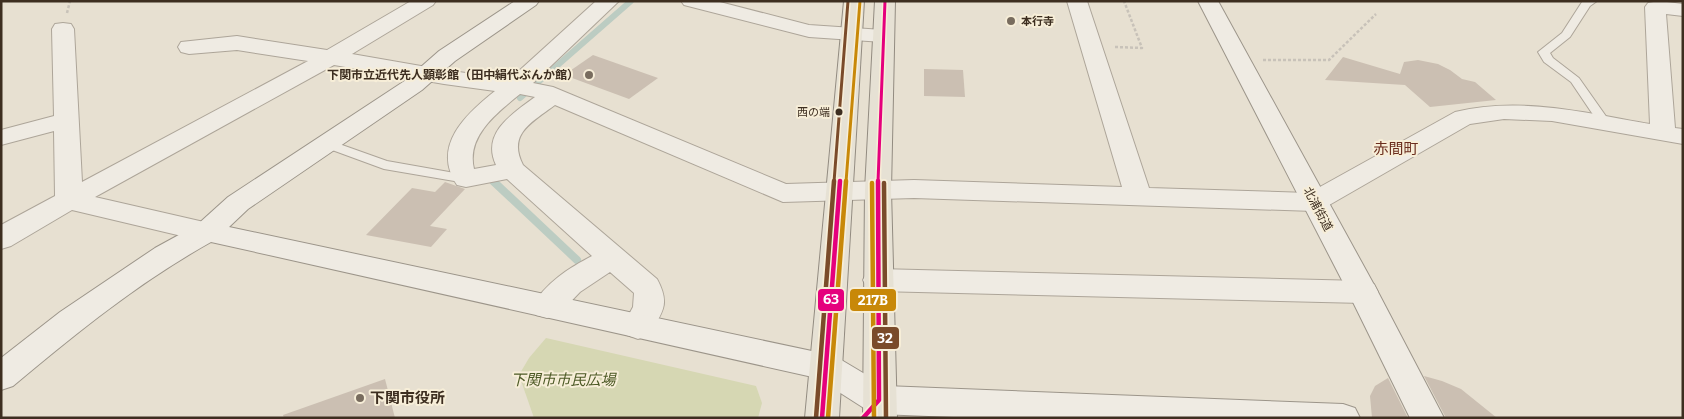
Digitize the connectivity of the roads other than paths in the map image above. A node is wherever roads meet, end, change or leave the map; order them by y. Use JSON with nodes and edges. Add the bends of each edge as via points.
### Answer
{"nodes":[{"id":1,"x":426,"y":1,"type":"edge"},
{"id":2,"x":529,"y":1,"type":"edge"},
{"id":3,"x":609,"y":1,"type":"edge"},
{"id":4,"x":691,"y":1,"type":"edge"},
{"id":5,"x":854,"y":1,"type":"edge"},
{"id":6,"x":885,"y":1,"type":"edge"},
{"id":7,"x":1077,"y":1,"type":"edge"},
{"id":8,"x":1208,"y":1,"type":"edge"},
{"id":9,"x":1592,"y":1,"type":"edge"},
{"id":10,"x":1683,"y":10,"type":"edge"},
{"id":11,"x":63,"y":29,"type":"dead end"},
{"id":12,"x":852,"y":35,"type":"junction"},
{"id":13,"x":884,"y":36,"type":"junction"},
{"id":14,"x":189,"y":47,"type":"dead end"},
{"id":15,"x":331,"y":57,"type":"junction"},
{"id":16,"x":429,"y":73,"type":"junction"},
{"id":17,"x":533,"y":90,"type":"junction"},
{"id":18,"x":66,"y":120,"type":"junction"},
{"id":19,"x":1604,"y":122,"type":"junction"},
{"id":20,"x":1673,"y":134,"type":"edge"},
{"id":21,"x":1,"y":138,"type":"edge"},
{"id":22,"x":328,"y":144,"type":"junction"},
{"id":23,"x":512,"y":170,"type":"junction"},
{"id":24,"x":466,"y":179,"type":"junction"},
{"id":25,"x":878,"y":190,"type":"junction"},
{"id":26,"x":839,"y":191,"type":"junction"},
{"id":27,"x":1138,"y":196,"type":"junction"},
{"id":28,"x":69,"y":200,"type":"junction"},
{"id":29,"x":1314,"y":202,"type":"junction"},
{"id":30,"x":207,"y":232,"type":"junction"},
{"id":31,"x":1,"y":239,"type":"edge"},
{"id":32,"x":613,"y":257,"type":"junction"},
{"id":33,"x":878,"y":280,"type":"junction"},
{"id":34,"x":1363,"y":292,"type":"junction"},
{"id":35,"x":547,"y":307,"type":"junction"},
{"id":36,"x":638,"y":326,"type":"junction"},
{"id":37,"x":826,"y":366,"type":"junction"},
{"id":38,"x":1,"y":377,"type":"edge"},
{"id":39,"x":874,"y":412,"type":"edge"},
{"id":40,"x":822,"y":418,"type":"edge"},
{"id":41,"x":1343,"y":418,"type":"edge"},
{"id":42,"x":1426,"y":418,"type":"edge"}],
"edges":[{"from":1,"to":15,"type":"street"},
{"from":2,"to":16,"type":"street","via":[[447,56]]},
{"from":3,"to":17,"type":"street"},
{"from":4,"to":12,"type":"street","via":[[809,31]]},
{"from":5,"to":12,"type":"main road"},
{"from":6,"to":13,"type":"main road"},
{"from":7,"to":27,"type":"street"},
{"from":8,"to":29,"type":"street","name":"北浦街道"},
{"from":9,"to":19,"type":"lane","via":[[1586,4],[1566,35],[1544,52],[1548,60],[1574,80]]},
{"from":10,"to":20,"type":"street","via":[[1655,6]]},
{"from":11,"to":18,"type":"street"},
{"from":12,"to":13,"type":"street"},
{"from":12,"to":26,"type":"main road"},
{"from":13,"to":25,"type":"main road"},
{"from":14,"to":15,"type":"street","via":[[237,43]]},
{"from":15,"to":16,"type":"street"},
{"from":15,"to":28,"type":"street"},
{"from":16,"to":17,"type":"street"},
{"from":16,"to":22,"type":"street"},
{"from":17,"to":23,"type":"street","via":[[504,144]]},
{"from":17,"to":24,"type":"street","via":[[485,113],[466,138],[459,159],[460,171]]},
{"from":17,"to":26,"type":"street","via":[[783,193]]},
{"from":18,"to":21,"type":"street"},
{"from":18,"to":28,"type":"street"},
{"from":19,"to":20,"type":"street"},
{"from":19,"to":29,"type":"street","via":[[1513,112],[1464,117]]},
{"from":22,"to":24,"type":"lane","via":[[384,165]]},
{"from":22,"to":30,"type":"street","via":[[238,203]]},
{"from":23,"to":24,"type":"street"},
{"from":23,"to":32,"type":"street"},
{"from":25,"to":26,"type":"street"},
{"from":25,"to":27,"type":"street"},
{"from":25,"to":33,"type":"main road"},
{"from":26,"to":37,"type":"main road"},
{"from":27,"to":29,"type":"street"},
{"from":28,"to":30,"type":"street"},
{"from":28,"to":31,"type":"street"},
{"from":29,"to":34,"type":"street","name":"北浦街道"},
{"from":30,"to":35,"type":"street"},
{"from":30,"to":38,"type":"street","via":[[166,255],[71,320]]},
{"from":32,"to":35,"type":"street","via":[[572,281]]},
{"from":32,"to":36,"type":"street","via":[[651,295]]},
{"from":33,"to":34,"type":"street"},
{"from":33,"to":39,"type":"main road"},
{"from":34,"to":42,"type":"street","name":"北浦街道"},
{"from":35,"to":36,"type":"street"},
{"from":36,"to":37,"type":"street"},
{"from":37,"to":39,"type":"street"},
{"from":37,"to":40,"type":"main road"},
{"from":39,"to":41,"type":"street"}]}
